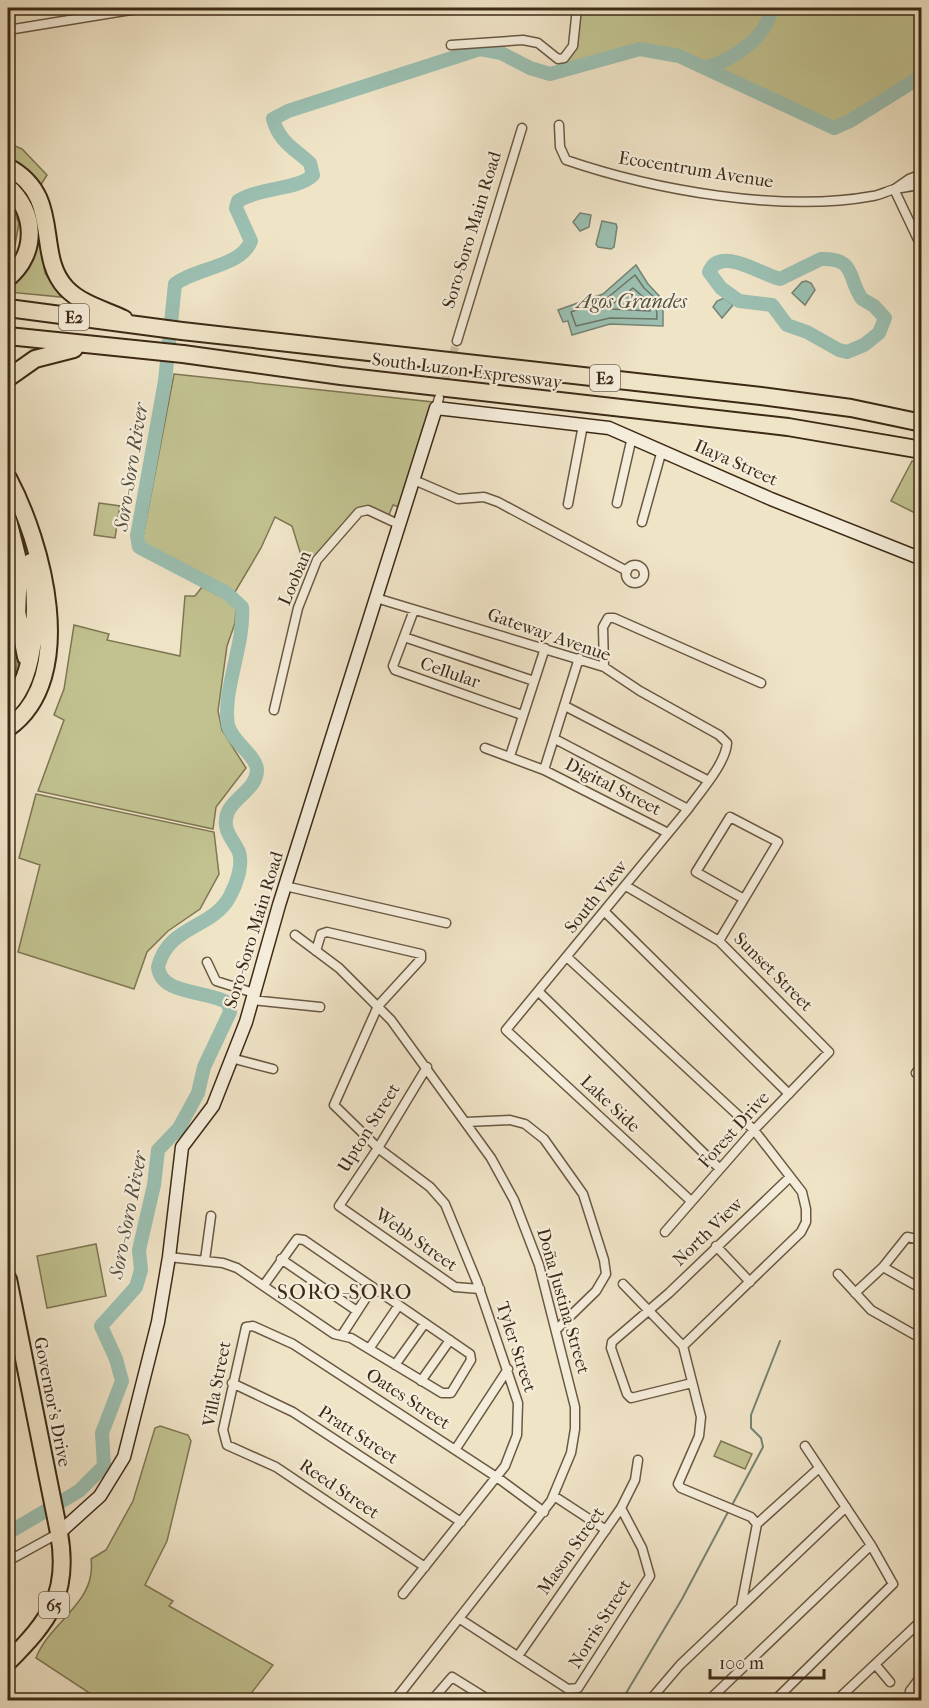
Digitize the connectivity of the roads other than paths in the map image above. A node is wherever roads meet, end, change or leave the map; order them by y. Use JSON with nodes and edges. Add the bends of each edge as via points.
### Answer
{"nodes":[{"id":1,"x":143,"y":8,"type":"edge"},
{"id":2,"x":577,"y":8,"type":"edge"},
{"id":3,"x":8,"y":30,"type":"edge"},
{"id":4,"x":451,"y":45,"type":"dead end"},
{"id":5,"x":559,"y":125,"type":"dead end"},
{"id":6,"x":522,"y":128,"type":"dead end"},
{"id":7,"x":8,"y":167,"type":"edge"},
{"id":8,"x":921,"y":174,"type":"edge"},
{"id":9,"x":921,"y":184,"type":"edge"},
{"id":10,"x":8,"y":187,"type":"edge"},
{"id":11,"x":894,"y":189,"type":"junction"},
{"id":12,"x":921,"y":248,"type":"edge"},
{"id":13,"x":8,"y":278,"type":"edge"},
{"id":14,"x":8,"y":308,"type":"edge"},
{"id":15,"x":141,"y":326,"type":"junction"},
{"id":16,"x":8,"y":336,"type":"edge"},
{"id":17,"x":457,"y":341,"type":"tunnel mouth"},
{"id":18,"x":100,"y":347,"type":"junction"},
{"id":19,"x":8,"y":378,"type":"edge"},
{"id":20,"x":532,"y":418,"type":"joint"},
{"id":21,"x":921,"y":423,"type":"edge"},
{"id":22,"x":583,"y":425,"type":"junction"},
{"id":23,"x":632,"y":437,"type":"junction"},
{"id":24,"x":662,"y":450,"type":"junction"},
{"id":25,"x":921,"y":450,"type":"edge"},
{"id":26,"x":8,"y":478,"type":"edge"},
{"id":27,"x":414,"y":480,"type":"junction"},
{"id":28,"x":8,"y":495,"type":"edge"},
{"id":29,"x":616,"y":503,"type":"dead end"},
{"id":30,"x":567,"y":504,"type":"dead end"},
{"id":31,"x":8,"y":520,"type":"edge"},
{"id":32,"x":642,"y":522,"type":"dead end"},
{"id":33,"x":398,"y":524,"type":"junction"},
{"id":34,"x":921,"y":559,"type":"edge"},
{"id":35,"x":8,"y":566,"type":"edge"},
{"id":36,"x":627,"y":571,"type":"dead end"},
{"id":37,"x":376,"y":598,"type":"junction"},
{"id":38,"x":414,"y":610,"type":"junction"},
{"id":39,"x":17,"y":618,"type":"junction"},
{"id":40,"x":404,"y":637,"type":"junction"},
{"id":41,"x":545,"y":648,"type":"junction"},
{"id":42,"x":579,"y":658,"type":"junction"},
{"id":43,"x":27,"y":663,"type":"junction"},
{"id":44,"x":604,"y":667,"type":"junction"},
{"id":45,"x":534,"y":681,"type":"junction"},
{"id":46,"x":761,"y":683,"type":"dead end"},
{"id":47,"x":8,"y":705,"type":"edge"},
{"id":48,"x":565,"y":706,"type":"junction"},
{"id":49,"x":274,"y":710,"type":"dead end"},
{"id":50,"x":522,"y":715,"type":"junction"},
{"id":51,"x":14,"y":723,"type":"edge"},
{"id":52,"x":555,"y":739,"type":"junction"},
{"id":53,"x":485,"y":748,"type":"dead end"},
{"id":54,"x":510,"y":756,"type":"junction"},
{"id":55,"x":544,"y":770,"type":"junction"},
{"id":56,"x":709,"y":781,"type":"junction"},
{"id":57,"x":688,"y":809,"type":"junction"},
{"id":58,"x":668,"y":833,"type":"junction"},
{"id":59,"x":285,"y":886,"type":"junction"},
{"id":60,"x":626,"y":886,"type":"junction"},
{"id":61,"x":744,"y":899,"type":"junction"},
{"id":62,"x":605,"y":912,"type":"junction"},
{"id":63,"x":446,"y":923,"type":"dead end"},
{"id":64,"x":295,"y":935,"type":"dead end"},
{"id":65,"x":719,"y":941,"type":"junction"},
{"id":66,"x":316,"y":951,"type":"junction"},
{"id":67,"x":568,"y":958,"type":"junction"},
{"id":68,"x":207,"y":962,"type":"dead end"},
{"id":69,"x":539,"y":992,"type":"junction"},
{"id":70,"x":253,"y":996,"type":"junction"},
{"id":71,"x":378,"y":1006,"type":"junction"},
{"id":72,"x":320,"y":1007,"type":"dead end"},
{"id":73,"x":506,"y":1030,"type":"joint"},
{"id":74,"x":829,"y":1052,"type":"joint"},
{"id":75,"x":231,"y":1058,"type":"junction"},
{"id":76,"x":921,"y":1065,"type":"edge"},
{"id":77,"x":427,"y":1067,"type":"junction"},
{"id":78,"x":273,"y":1069,"type":"dead end"},
{"id":79,"x":916,"y":1073,"type":"dead end"},
{"id":80,"x":789,"y":1094,"type":"junction"},
{"id":81,"x":466,"y":1122,"type":"junction"},
{"id":82,"x":754,"y":1131,"type":"junction"},
{"id":83,"x":378,"y":1148,"type":"junction"},
{"id":84,"x":720,"y":1169,"type":"junction"},
{"id":85,"x":790,"y":1177,"type":"junction"},
{"id":86,"x":691,"y":1201,"type":"junction"},
{"id":87,"x":339,"y":1206,"type":"joint"},
{"id":88,"x":211,"y":1216,"type":"dead end"},
{"id":89,"x":665,"y":1232,"type":"dead end"},
{"id":90,"x":920,"y":1236,"type":"edge"},
{"id":91,"x":716,"y":1246,"type":"junction"},
{"id":92,"x":169,"y":1257,"type":"junction"},
{"id":93,"x":281,"y":1259,"type":"junction"},
{"id":94,"x":205,"y":1260,"type":"junction"},
{"id":95,"x":884,"y":1267,"type":"junction"},
{"id":96,"x":838,"y":1275,"type":"dead end"},
{"id":97,"x":8,"y":1279,"type":"edge"},
{"id":98,"x":750,"y":1282,"type":"junction"},
{"id":99,"x":623,"y":1284,"type":"dead end"},
{"id":100,"x":264,"y":1285,"type":"junction"},
{"id":101,"x":373,"y":1287,"type":"junction"},
{"id":102,"x":480,"y":1289,"type":"junction"},
{"id":103,"x":921,"y":1290,"type":"edge"},
{"id":104,"x":855,"y":1293,"type":"junction"},
{"id":105,"x":399,"y":1305,"type":"junction"},
{"id":106,"x":648,"y":1310,"type":"junction"},
{"id":107,"x":357,"y":1311,"type":"junction"},
{"id":108,"x":425,"y":1323,"type":"junction"},
{"id":109,"x":248,"y":1326,"type":"joint"},
{"id":110,"x":557,"y":1329,"type":"junction"},
{"id":111,"x":342,"y":1335,"type":"junction"},
{"id":112,"x":921,"y":1339,"type":"edge"},
{"id":113,"x":450,"y":1340,"type":"junction"},
{"id":114,"x":683,"y":1346,"type":"junction"},
{"id":115,"x":369,"y":1349,"type":"junction"},
{"id":116,"x":395,"y":1365,"type":"junction"},
{"id":117,"x":508,"y":1369,"type":"junction"},
{"id":118,"x":421,"y":1381,"type":"junction"},
{"id":119,"x":232,"y":1383,"type":"junction"},
{"id":120,"x":692,"y":1383,"type":"junction"},
{"id":121,"x":805,"y":1446,"type":"dead end"},
{"id":122,"x":230,"y":1447,"type":"joint"},
{"id":123,"x":455,"y":1450,"type":"junction"},
{"id":124,"x":638,"y":1460,"type":"dead end"},
{"id":125,"x":819,"y":1468,"type":"junction"},
{"id":126,"x":498,"y":1478,"type":"junction"},
{"id":127,"x":554,"y":1496,"type":"junction"},
{"id":128,"x":846,"y":1507,"type":"junction"},
{"id":129,"x":621,"y":1508,"type":"junction"},
{"id":130,"x":544,"y":1512,"type":"junction"},
{"id":131,"x":461,"y":1522,"type":"junction"},
{"id":132,"x":757,"y":1524,"type":"junction"},
{"id":133,"x":58,"y":1528,"type":"junction"},
{"id":134,"x":606,"y":1530,"type":"junction"},
{"id":135,"x":871,"y":1545,"type":"junction"},
{"id":136,"x":8,"y":1561,"type":"edge"},
{"id":137,"x":425,"y":1567,"type":"junction"},
{"id":138,"x":403,"y":1594,"type":"dead end"},
{"id":139,"x":741,"y":1607,"type":"junction"},
{"id":140,"x":460,"y":1619,"type":"junction"},
{"id":141,"x":921,"y":1620,"type":"edge"},
{"id":142,"x":518,"y":1656,"type":"junction"},
{"id":143,"x":8,"y":1662,"type":"edge"},
{"id":144,"x":875,"y":1664,"type":"junction"},
{"id":145,"x":921,"y":1675,"type":"edge"},
{"id":146,"x":890,"y":1682,"type":"dead end"},
{"id":147,"x":910,"y":1690,"type":"dead end"},
{"id":148,"x":846,"y":1693,"type":"junction"},
{"id":149,"x":394,"y":1701,"type":"edge"},
{"id":150,"x":432,"y":1701,"type":"edge"},
{"id":151,"x":489,"y":1701,"type":"edge"},
{"id":152,"x":650,"y":1701,"type":"edge"},
{"id":153,"x":709,"y":1701,"type":"edge"},
{"id":154,"x":775,"y":1701,"type":"edge"},
{"id":155,"x":837,"y":1701,"type":"edge"},
{"id":156,"x":854,"y":1701,"type":"edge"}],
"edges":[{"from":1,"to":3,"type":"street"},
{"from":2,"to":4,"type":"street","via":[[573,46],[564,58],[558,59],[538,43],[523,40]]},
{"from":5,"to":11,"type":"street","name":"Ecocentrum Avenue","via":[[560,147],[566,160],[630,179],[775,201],[855,198]]},
{"from":6,"to":17,"type":"street","name":"Soro-Soro Main Road"},
{"from":7,"to":15,"type":"highway","via":[[26,180],[36,194],[44,213],[56,272],[63,284],[79,298]]},
{"from":8,"to":11,"type":"street","name":"Ecocentrum Avenue"},
{"from":9,"to":11,"type":"street","name":"Ecocentrum Avenue"},
{"from":10,"to":13,"type":"highway","via":[[23,205],[30,226],[24,258]]},
{"from":11,"to":12,"type":"street"},
{"from":14,"to":15,"type":"highway","name":"South Luzon Expressway","number":"E2"},
{"from":15,"to":21,"type":"highway","name":"South Luzon Expressway","number":"E2","via":[[750,395],[851,408]]},
{"from":16,"to":18,"type":"highway","name":"South Luzon Expressway","number":"E2"},
{"from":18,"to":19,"type":"highway","via":[[45,355],[26,363]]},
{"from":18,"to":25,"type":"highway","name":"South Luzon Expressway","number":"E2","via":[[152,350],[340,376],[788,427]]},
{"from":20,"to":22,"type":"street","name":"Ilaya Street"},
{"from":20,"to":27,"type":"street","name":"Soro-Soro Main Road","via":[[438,403]]},
{"from":22,"to":23,"type":"street","name":"Ilaya Street","via":[[609,428]]},
{"from":22,"to":30,"type":"street"},
{"from":23,"to":24,"type":"street","name":"Ilaya Street"},
{"from":23,"to":29,"type":"street"},
{"from":24,"to":32,"type":"street"},
{"from":24,"to":34,"type":"street","name":"Ilaya Street"},
{"from":26,"to":51,"type":"highway","via":[[38,550],[47,600],[45,665],[36,694]]},
{"from":27,"to":33,"type":"street","name":"Soro-Soro Main Road"},
{"from":27,"to":36,"type":"street","via":[[458,499],[484,497],[498,502]]},
{"from":28,"to":43,"type":"highway","via":[[24,535],[33,579],[34,631]]},
{"from":31,"to":39,"type":"highway","via":[[20,570]]},
{"from":33,"to":37,"type":"street","name":"Soro-Soro Main Road"},
{"from":33,"to":49,"type":"street","name":"Looban","via":[[368,510],[359,512],[317,560],[298,608]]},
{"from":35,"to":39,"type":"highway"},
{"from":37,"to":38,"type":"street","name":"Gateway Avenue"},
{"from":37,"to":59,"type":"street","name":"Soro-Soro Main Road"},
{"from":38,"to":40,"type":"street","name":"Cellular"},
{"from":38,"to":41,"type":"street","name":"Gateway Avenue"},
{"from":39,"to":43,"type":"highway"},
{"from":40,"to":45,"type":"street"},
{"from":40,"to":50,"type":"street","name":"Cellular","via":[[393,666],[399,673]]},
{"from":41,"to":42,"type":"street","name":"Gateway Avenue"},
{"from":41,"to":45,"type":"street"},
{"from":42,"to":44,"type":"street","name":"Gateway Avenue"},
{"from":42,"to":48,"type":"street"},
{"from":43,"to":47,"type":"highway","via":[[20,687]]},
{"from":44,"to":46,"type":"street","via":[[603,627],[608,618],[614,618]]},
{"from":44,"to":56,"type":"street","name":"Gateway Avenue","via":[[724,739],[726,749]]},
{"from":45,"to":50,"type":"street"},
{"from":48,"to":52,"type":"street"},
{"from":48,"to":56,"type":"street"},
{"from":50,"to":54,"type":"street"},
{"from":52,"to":55,"type":"street"},
{"from":52,"to":57,"type":"street"},
{"from":53,"to":54,"type":"street","name":"Digital Street"},
{"from":54,"to":55,"type":"street","name":"Digital Street"},
{"from":55,"to":58,"type":"street","name":"Digital Street"},
{"from":56,"to":57,"type":"street","name":"South View"},
{"from":57,"to":58,"type":"street","name":"South View"},
{"from":58,"to":60,"type":"street","name":"South View"},
{"from":59,"to":63,"type":"street"},
{"from":59,"to":70,"type":"street","name":"Soro-Soro Main Road"},
{"from":60,"to":62,"type":"street","name":"South View"},
{"from":60,"to":65,"type":"street","name":"Sunset Street"},
{"from":61,"to":61,"type":"street","via":[[778,842],[730,818],[696,872]]},
{"from":61,"to":65,"type":"street"},
{"from":62,"to":67,"type":"street","name":"South View"},
{"from":62,"to":80,"type":"street"},
{"from":64,"to":66,"type":"street","name":"Doña Justina Street"},
{"from":65,"to":74,"type":"street","name":"Sunset Street"},
{"from":66,"to":71,"type":"street","name":"Doña Justina Street"},
{"from":66,"to":71,"type":"street","via":[[324,932],[420,954],[421,959]]},
{"from":67,"to":69,"type":"street","name":"South View"},
{"from":67,"to":82,"type":"street"},
{"from":68,"to":70,"type":"street","via":[[216,981]]},
{"from":69,"to":73,"type":"street","name":"South View"},
{"from":69,"to":84,"type":"street"},
{"from":70,"to":72,"type":"street"},
{"from":70,"to":75,"type":"street","name":"Soro-Soro Main Road"},
{"from":71,"to":77,"type":"street","name":"Doña Justina Street"},
{"from":71,"to":83,"type":"street","name":"Tyler Street","via":[[334,1105]]},
{"from":73,"to":86,"type":"street","name":"Lake Side"},
{"from":74,"to":80,"type":"street","name":"Forest Drive"},
{"from":75,"to":78,"type":"street"},
{"from":75,"to":92,"type":"street","name":"Soro-Soro Main Road","via":[[213,1106],[182,1147]]},
{"from":76,"to":79,"type":"street"},
{"from":77,"to":81,"type":"street","name":"Doña Justina Street"},
{"from":77,"to":83,"type":"street","name":"Upton Street"},
{"from":80,"to":82,"type":"street","name":"Forest Drive"},
{"from":81,"to":110,"type":"street","name":"Doña Justina Street","via":[[491,1158],[519,1212]]},
{"from":81,"to":110,"type":"street","via":[[514,1120],[533,1129],[586,1201],[606,1274],[596,1291]]},
{"from":82,"to":84,"type":"street","name":"Forest Drive"},
{"from":82,"to":85,"type":"street"},
{"from":83,"to":87,"type":"street","name":"Upton Street"},
{"from":83,"to":102,"type":"street","name":"Tyler Street","via":[[442,1199]]},
{"from":84,"to":86,"type":"street","name":"Forest Drive"},
{"from":85,"to":91,"type":"street","name":"North View"},
{"from":85,"to":98,"type":"street","via":[[802,1192],[806,1222],[801,1232]]},
{"from":86,"to":89,"type":"street","name":"Forest Drive"},
{"from":87,"to":102,"type":"street","name":"Webb Street","via":[[455,1287]]},
{"from":88,"to":94,"type":"street"},
{"from":90,"to":95,"type":"street","via":[[903,1239]]},
{"from":91,"to":98,"type":"street"},
{"from":91,"to":106,"type":"street","name":"North View"},
{"from":92,"to":94,"type":"street"},
{"from":92,"to":133,"type":"street","name":"Soro-Soro Main Road","via":[[158,1322],[124,1457],[100,1496]]},
{"from":93,"to":100,"type":"street"},
{"from":93,"to":101,"type":"street","via":[[301,1238]]},
{"from":93,"to":107,"type":"street"},
{"from":94,"to":100,"type":"street","via":[[230,1264]]},
{"from":95,"to":103,"type":"street"},
{"from":95,"to":104,"type":"street"},
{"from":96,"to":104,"type":"street"},
{"from":97,"to":133,"type":"highway","name":"Governor's Drive","number":"65"},
{"from":98,"to":114,"type":"street"},
{"from":99,"to":106,"type":"street"},
{"from":100,"to":111,"type":"street","via":[[334,1334]]},
{"from":101,"to":105,"type":"street"},
{"from":101,"to":107,"type":"street"},
{"from":102,"to":117,"type":"street","name":"Tyler Street"},
{"from":104,"to":112,"type":"street","via":[[871,1310]]},
{"from":105,"to":108,"type":"street"},
{"from":105,"to":115,"type":"street"},
{"from":106,"to":114,"type":"street"},
{"from":106,"to":120,"type":"street","name":"North View","via":[[612,1342],[627,1394],[637,1397]]},
{"from":107,"to":111,"type":"street"},
{"from":108,"to":113,"type":"street"},
{"from":108,"to":116,"type":"street"},
{"from":109,"to":119,"type":"street","name":"Villa Street"},
{"from":109,"to":123,"type":"street","name":"Oates Street","via":[[293,1344]]},
{"from":110,"to":127,"type":"street","name":"Doña Justina Street","via":[[576,1417],[571,1453]]},
{"from":111,"to":115,"type":"street"},
{"from":113,"to":118,"type":"street"},
{"from":113,"to":118,"type":"street","via":[[472,1356],[453,1390],[442,1393]]},
{"from":114,"to":120,"type":"street"},
{"from":115,"to":116,"type":"street"},
{"from":116,"to":118,"type":"street"},
{"from":117,"to":123,"type":"street"},
{"from":117,"to":126,"type":"street","name":"Tyler Street","via":[[517,1397],[518,1424],[512,1453]]},
{"from":119,"to":122,"type":"street","name":"Villa Street","via":[[223,1430]]},
{"from":119,"to":131,"type":"street","name":"Pratt Street","via":[[293,1412]]},
{"from":120,"to":132,"type":"street","via":[[701,1417],[699,1436],[678,1484],[751,1516]]},
{"from":121,"to":125,"type":"street"},
{"from":122,"to":137,"type":"street","name":"Reed Street","via":[[276,1467]]},
{"from":123,"to":126,"type":"street","name":"Oates Street"},
{"from":124,"to":129,"type":"street","name":"Mason Street","via":[[635,1480]]},
{"from":125,"to":128,"type":"street"},
{"from":125,"to":132,"type":"street"},
{"from":126,"to":130,"type":"street","name":"Oates Street"},
{"from":126,"to":131,"type":"street","name":"Tyler Street"},
{"from":127,"to":130,"type":"street","name":"Doña Justina Street"},
{"from":127,"to":134,"type":"street"},
{"from":128,"to":135,"type":"street"},
{"from":128,"to":139,"type":"street"},
{"from":129,"to":134,"type":"street","name":"Mason Street"},
{"from":129,"to":142,"type":"street","name":"Norris Street","via":[[642,1548],[650,1576],[581,1685],[575,1690],[568,1689]]},
{"from":130,"to":140,"type":"street","name":"Doña Justina Street"},
{"from":131,"to":137,"type":"street","name":"Tyler Street"},
{"from":132,"to":139,"type":"street"},
{"from":133,"to":136,"type":"street"},
{"from":133,"to":143,"type":"highway","number":"65","via":[[63,1565],[55,1603],[36,1634]]},
{"from":134,"to":142,"type":"street","name":"Mason Street"},
{"from":135,"to":153,"type":"street"},
{"from":135,"to":154,"type":"street","via":[[892,1579],[890,1588]]},
{"from":137,"to":138,"type":"street","name":"Tyler Street"},
{"from":139,"to":152,"type":"street","via":[[680,1665]]},
{"from":140,"to":142,"type":"street"},
{"from":140,"to":149,"type":"street","name":"Doña Justina Street"},
{"from":141,"to":144,"type":"street"},
{"from":144,"to":146,"type":"street"},
{"from":144,"to":148,"type":"street"},
{"from":145,"to":147,"type":"street"},
{"from":148,"to":155,"type":"street"},
{"from":148,"to":156,"type":"street"},
{"from":150,"to":151,"type":"street","via":[[452,1677]]}]}
